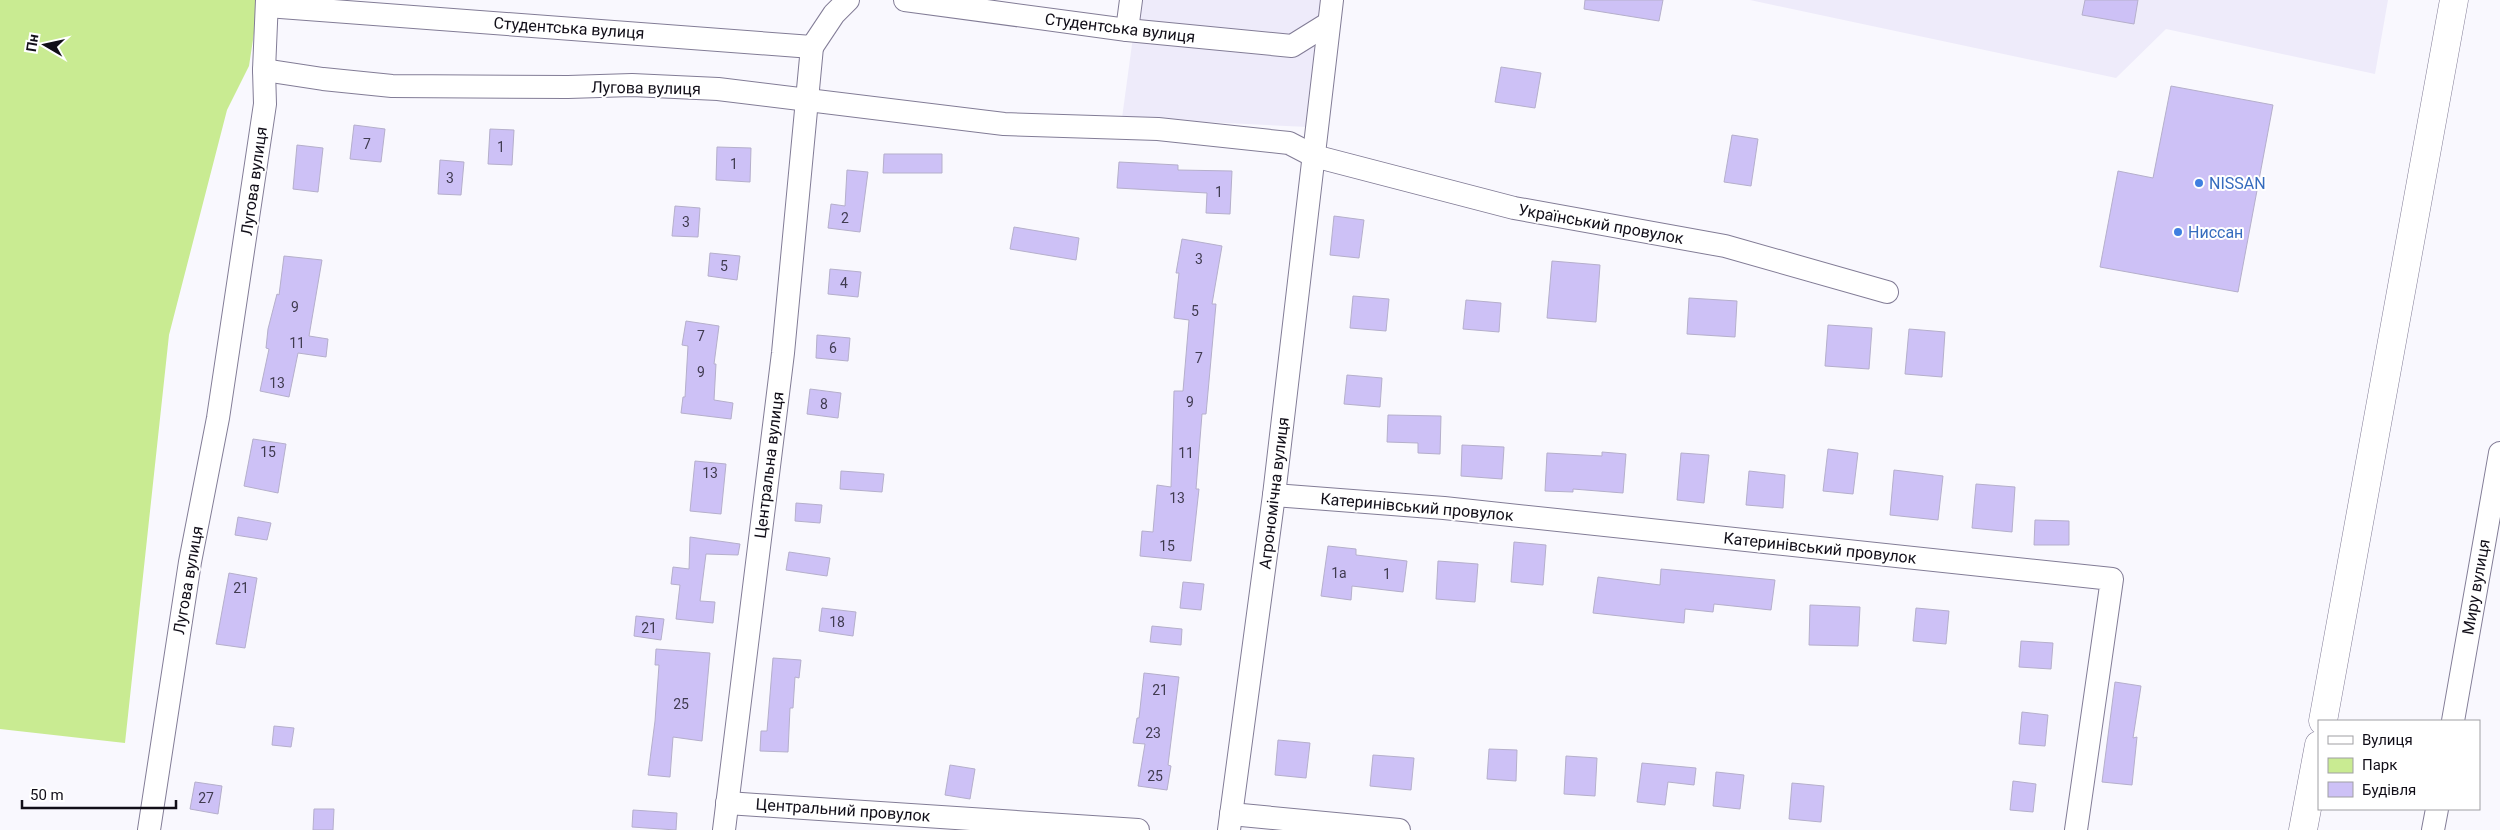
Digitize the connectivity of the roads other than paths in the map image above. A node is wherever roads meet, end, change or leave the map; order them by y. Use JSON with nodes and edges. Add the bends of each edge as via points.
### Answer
{"nodes":[{"id":1,"x":848,"y":0,"type":"edge"},
{"id":2,"x":905,"y":0,"type":"edge"},
{"id":3,"x":1131,"y":0,"type":"edge"},
{"id":4,"x":1332,"y":0,"type":"edge"},
{"id":5,"x":2454,"y":0,"type":"edge"},
{"id":6,"x":267,"y":3,"type":"edge"},
{"id":7,"x":1329,"y":23,"type":"junction"},
{"id":8,"x":1127,"y":30,"type":"junction"},
{"id":9,"x":812,"y":47,"type":"junction"},
{"id":10,"x":264,"y":70,"type":"junction"},
{"id":11,"x":808,"y":99,"type":"junction"},
{"id":12,"x":1314,"y":156,"type":"junction"},
{"id":13,"x":1887,"y":292,"type":"dead end"},
{"id":14,"x":2500,"y":453,"type":"edge"},
{"id":15,"x":1274,"y":495,"type":"junction"},
{"id":16,"x":2323,"y":720,"type":"edge"},
{"id":17,"x":2453,"y":720,"type":"edge"},
{"id":18,"x":2318,"y":750,"type":"edge"},
{"id":19,"x":727,"y":803,"type":"junction"},
{"id":20,"x":2437,"y":810,"type":"edge"},
{"id":21,"x":1230,"y":822,"type":"edge"},
{"id":22,"x":149,"y":830,"type":"edge"},
{"id":23,"x":724,"y":830,"type":"edge"},
{"id":24,"x":1138,"y":830,"type":"edge"},
{"id":25,"x":1399,"y":830,"type":"edge"},
{"id":26,"x":2076,"y":830,"type":"edge"},
{"id":27,"x":2303,"y":830,"type":"edge"},
{"id":28,"x":2433,"y":830,"type":"edge"}],
"edges":[{"from":1,"to":9,"type":"street","via":[[834,14]]},
{"from":2,"to":8,"type":"street","name":"Студентська вулиця"},
{"from":3,"to":8,"type":"street"},
{"from":4,"to":7,"type":"street","name":"Агрономічна вулиця"},
{"from":5,"to":16,"type":"main road"},
{"from":6,"to":9,"type":"street","name":"Студентська вулиця"},
{"from":6,"to":10,"type":"street"},
{"from":7,"to":8,"type":"street","name":"Студентська вулиця","via":[[1292,46]]},
{"from":7,"to":12,"type":"street","name":"Агрономічна вулиця"},
{"from":9,"to":11,"type":"street","name":"Центральна вулиця"},
{"from":10,"to":11,"type":"street","name":"Лугова вулиця","via":[[323,80],[392,86],[632,85],[718,89]]},
{"from":10,"to":22,"type":"street","name":"Лугова вулиця","via":[[265,104],[228,355],[190,562]]},
{"from":11,"to":12,"type":"street","name":"Лугова вулиця","via":[[1004,124],[1158,129],[1289,143]]},
{"from":11,"to":19,"type":"street","name":"Центральна вулиця","via":[[782,353]]},
{"from":12,"to":13,"type":"street","name":"Український провулок","via":[[1514,208],[1725,246]]},
{"from":12,"to":15,"type":"street","name":"Агрономічна вулиця"},
{"from":14,"to":17,"type":"street","name":"Миру вулиця"},
{"from":15,"to":21,"type":"street","name":"Агрономічна вулиця"},
{"from":15,"to":26,"type":"street","name":"Катеринівський провулок","via":[[1444,508],[2112,579]]},
{"from":18,"to":27,"type":"main road"},
{"from":19,"to":23,"type":"street","name":"Центральна вулиця"},
{"from":19,"to":24,"type":"street","name":"Центральний провулок"},
{"from":20,"to":28,"type":"street"},
{"from":21,"to":25,"type":"street"}]}
